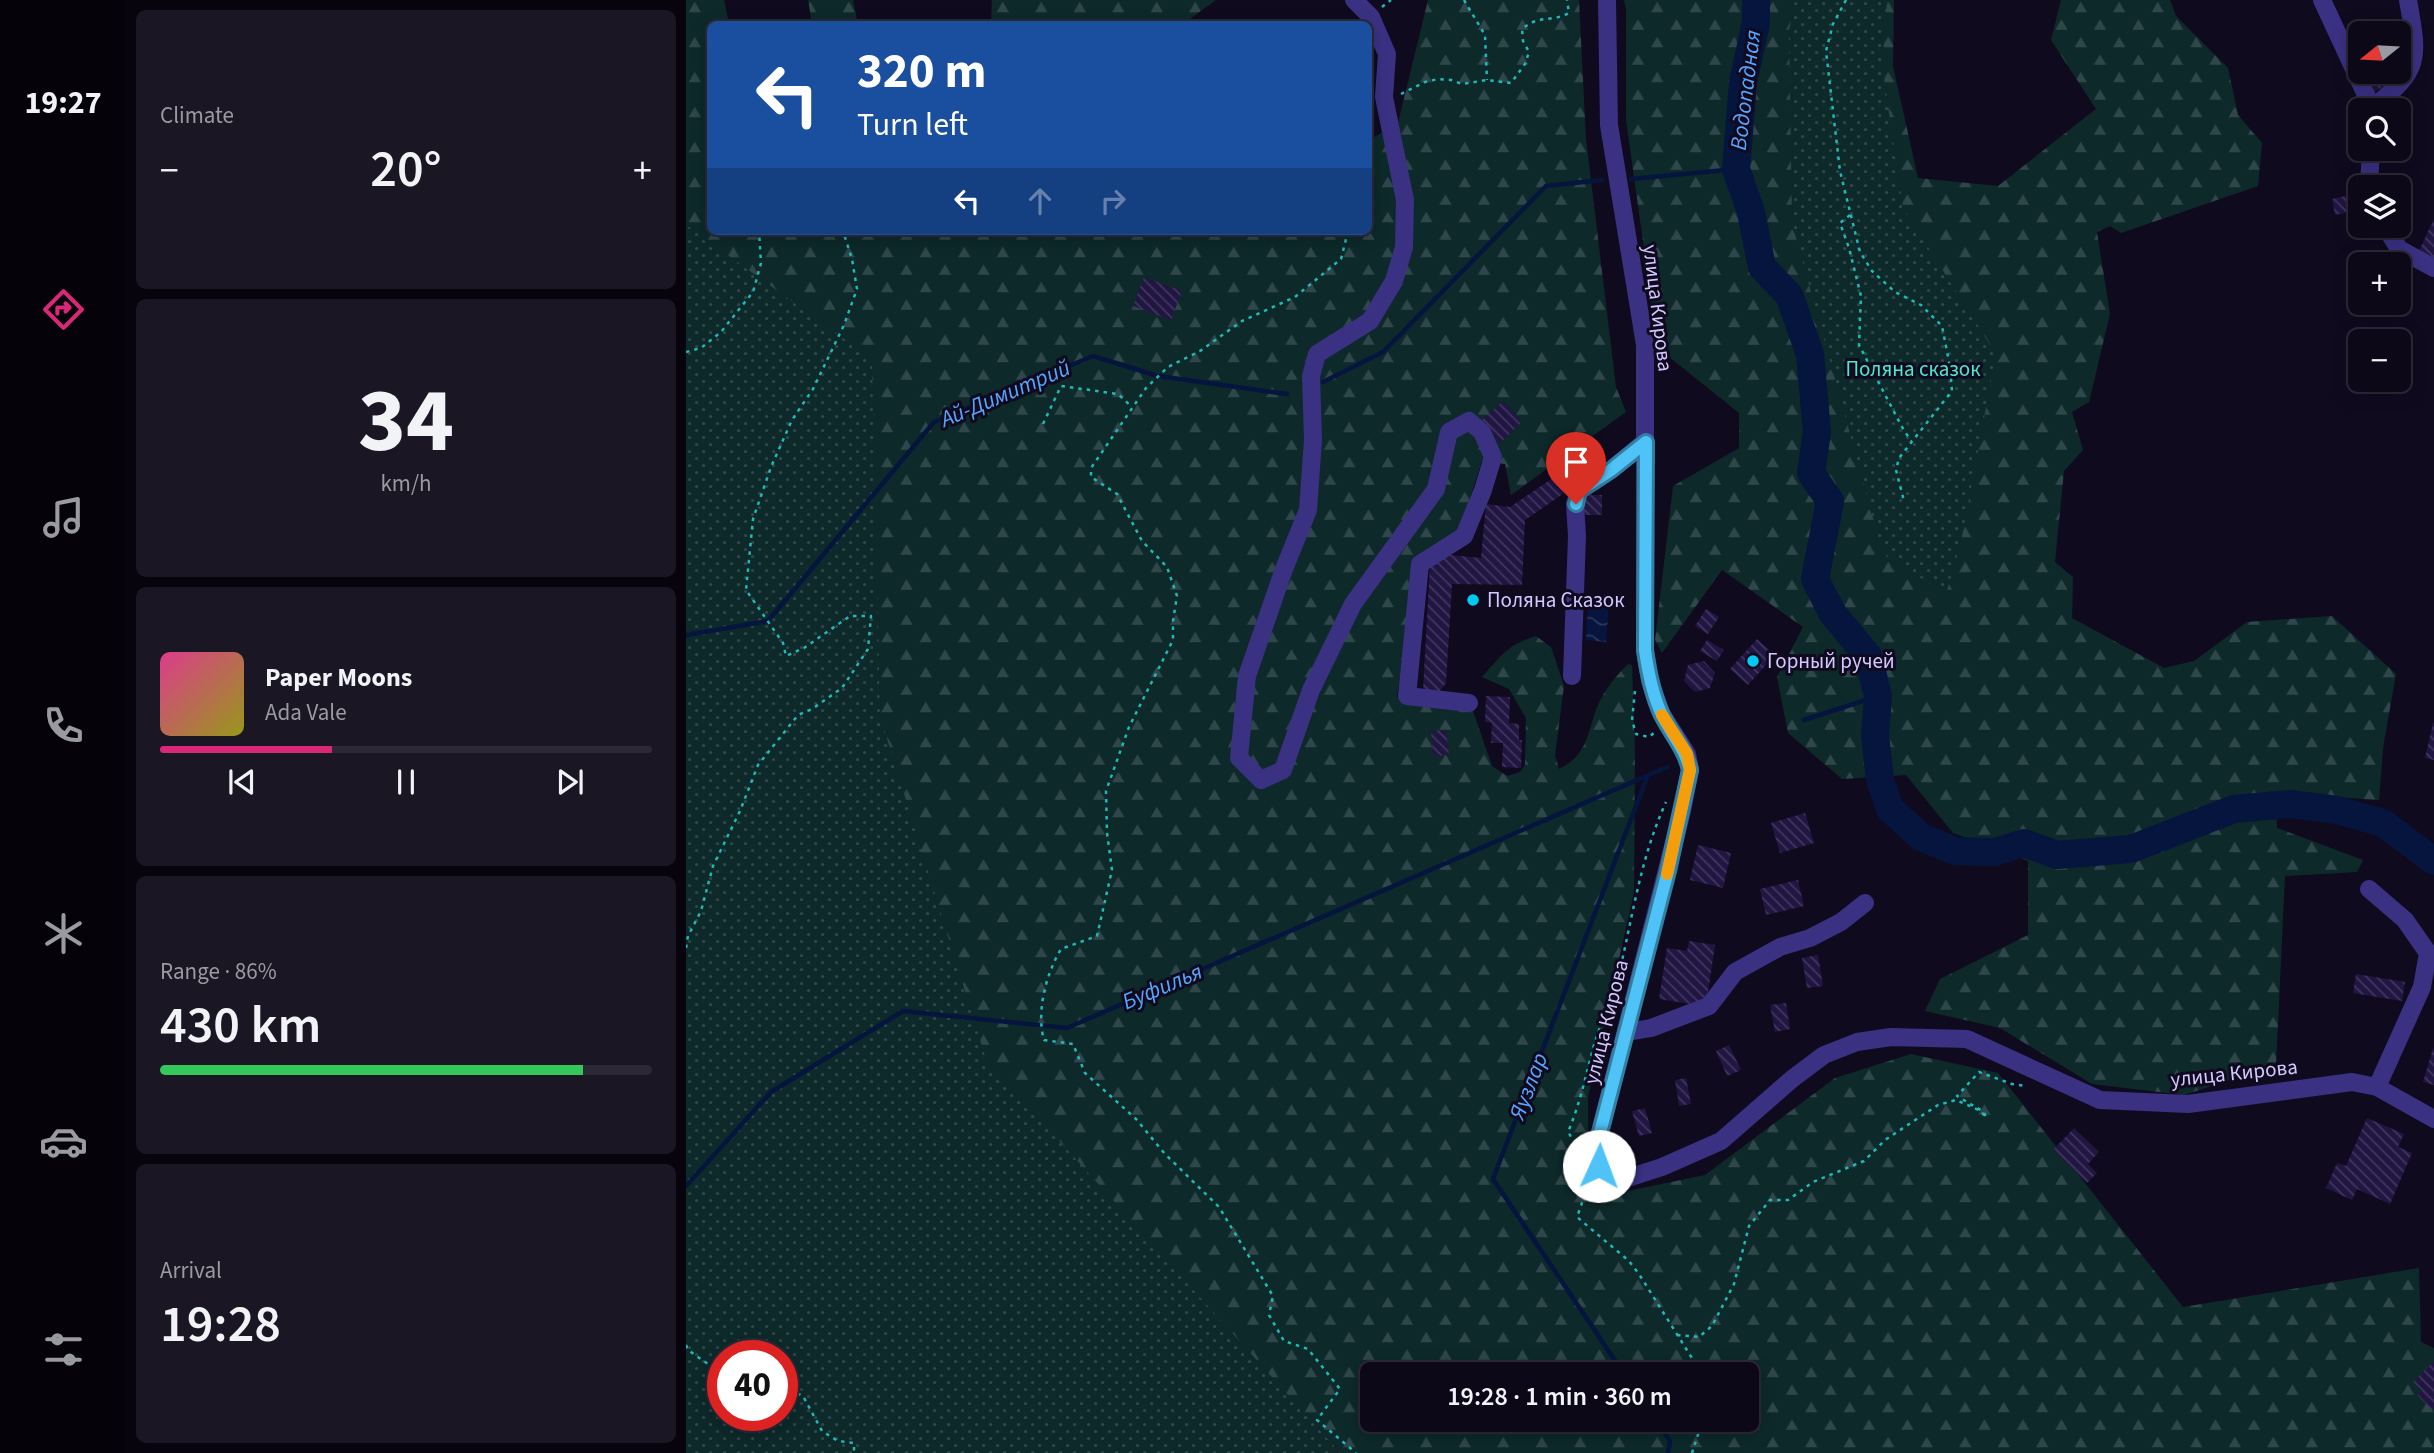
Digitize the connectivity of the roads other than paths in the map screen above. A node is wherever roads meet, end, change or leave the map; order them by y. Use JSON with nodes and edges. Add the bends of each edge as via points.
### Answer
{"nodes":[{"id":1,"x":1354,"y":0,"type":"edge"},
{"id":2,"x":1608,"y":0,"type":"edge"},
{"id":3,"x":2322,"y":0,"type":"edge"},
{"id":4,"x":2408,"y":0,"type":"edge"},
{"id":5,"x":2368,"y":98,"type":"edge"},
{"id":6,"x":2386,"y":98,"type":"edge"},
{"id":7,"x":2392,"y":238,"type":"edge"},
{"id":8,"x":2434,"y":268,"type":"edge"},
{"id":9,"x":1646,"y":442,"type":"junction"},
{"id":10,"x":1572,"y":676,"type":"dead end"},
{"id":11,"x":1469,"y":704,"type":"dead end"},
{"id":12,"x":2369,"y":889,"type":"dead end"},
{"id":13,"x":1865,"y":902,"type":"dead end"},
{"id":14,"x":1628,"y":1032,"type":"junction"},
{"id":15,"x":2377,"y":1087,"type":"junction"},
{"id":16,"x":2434,"y":1119,"type":"edge"}],
"edges":[{"from":1,"to":11,"type":"street","via":[[1371,17],[1387,54],[1384,97],[1405,200],[1404,247],[1394,281],[1370,321],[1317,354],[1311,376],[1308,510],[1247,676],[1239,758],[1261,780],[1283,770],[1311,690],[1353,604],[1436,489],[1449,432],[1469,421],[1482,432],[1493,457],[1464,536],[1420,564],[1407,696]]},
{"from":2,"to":9,"type":"street","name":"улица Кирова","via":[[1609,125],[1645,345]]},
{"from":3,"to":5,"type":"street"},
{"from":4,"to":6,"type":"street","via":[[2416,48],[2410,71]]},
{"from":7,"to":8,"type":"street","via":[[2399,249]]},
{"from":9,"to":10,"type":"street","via":[[1579,491]]},
{"from":9,"to":14,"type":"street","name":"улица Кирова","via":[[1645,650],[1657,703],[1687,754],[1690,770]]},
{"from":12,"to":15,"type":"street","via":[[2405,920],[2428,953],[2422,987]]},
{"from":13,"to":14,"type":"street","via":[[1841,922],[1735,972],[1709,1006]]},
{"from":14,"to":15,"type":"street","name":"улица Кирова","via":[[1596,1148],[1599,1166],[1611,1177],[1631,1177],[1662,1167],[1721,1140],[1824,1055],[1857,1042],[1891,1037],[1967,1039],[2100,1100],[2188,1104],[2352,1082]]},
{"from":15,"to":16,"type":"street","name":"улица Кирова"}]}
